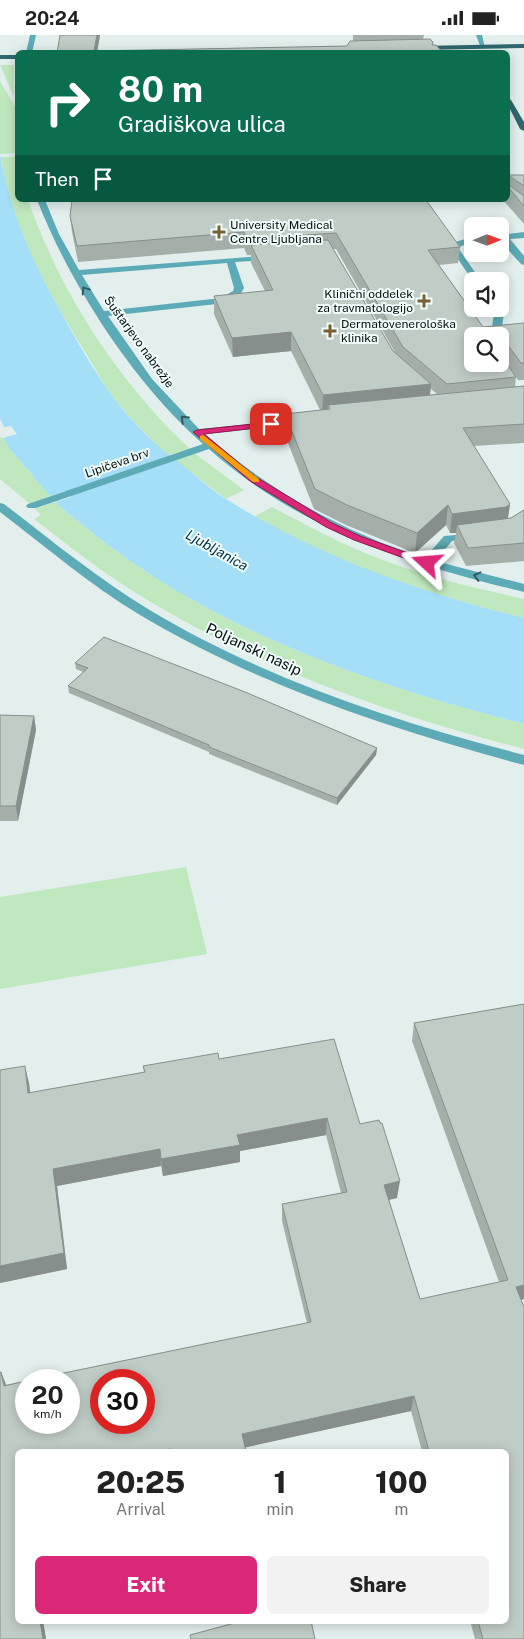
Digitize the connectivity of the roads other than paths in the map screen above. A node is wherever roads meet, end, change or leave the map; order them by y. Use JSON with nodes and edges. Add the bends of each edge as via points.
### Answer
{"nodes":[{"id":1,"x":33,"y":35,"type":"edge"},
{"id":2,"x":479,"y":35,"type":"edge"},
{"id":3,"x":524,"y":46,"type":"edge"},
{"id":4,"x":414,"y":48,"type":"edge"},
{"id":5,"x":30,"y":50,"type":"edge"},
{"id":6,"x":484,"y":50,"type":"edge"},
{"id":7,"x":0,"y":57,"type":"edge"},
{"id":8,"x":15,"y":57,"type":"edge"},
{"id":9,"x":510,"y":104,"type":"edge"},
{"id":10,"x":523,"y":128,"type":"edge"},
{"id":11,"x":42,"y":202,"type":"edge"},
{"id":12,"x":524,"y":235,"type":"edge"},
{"id":13,"x":509,"y":237,"type":"edge"},
{"id":14,"x":464,"y":242,"type":"edge"},
{"id":15,"x":509,"y":246,"type":"edge"},
{"id":16,"x":285,"y":256,"type":"edge"},
{"id":17,"x":230,"y":260,"type":"junction"},
{"id":18,"x":524,"y":262,"type":"edge"},
{"id":19,"x":470,"y":272,"type":"edge"},
{"id":20,"x":74,"y":273,"type":"junction"},
{"id":21,"x":102,"y":314,"type":"junction"},
{"id":22,"x":499,"y":317,"type":"edge"},
{"id":23,"x":498,"y":327,"type":"edge"},
{"id":24,"x":319,"y":419,"type":"edge"},
{"id":25,"x":197,"y":432,"type":"junction"},
{"id":26,"x":211,"y":445,"type":"junction"},
{"id":27,"x":0,"y":506,"type":"edge"},
{"id":28,"x":32,"y":507,"type":"dead end"},
{"id":29,"x":487,"y":533,"type":"edge"},
{"id":30,"x":427,"y":563,"type":"junction"},
{"id":31,"x":524,"y":587,"type":"edge"},
{"id":32,"x":524,"y":761,"type":"edge"}],
"edges":[{"from":1,"to":5,"type":"street"},
{"from":2,"to":6,"type":"street"},
{"from":3,"to":6,"type":"main road"},
{"from":4,"to":6,"type":"main road"},
{"from":7,"to":8,"type":"main road"},
{"from":9,"to":10,"type":"main road"},
{"from":11,"to":20,"type":"street","name":"Šuštarjevo nabrežje"},
{"from":12,"to":13,"type":"street"},
{"from":14,"to":19,"type":"street","via":[[458,244],[456,249]]},
{"from":15,"to":18,"type":"street"},
{"from":16,"to":17,"type":"street"},
{"from":17,"to":20,"type":"street"},
{"from":17,"to":21,"type":"street","via":[[239,288],[237,293],[223,301]]},
{"from":21,"to":20,"type":"street","name":"Šuštarjevo nabrežje","one_way":true},
{"from":25,"to":21,"type":"street","name":"Šuštarjevo nabrežje","one_way":true,"via":[[148,381]]},
{"from":22,"to":23,"type":"street"},
{"from":24,"to":25,"type":"street"},
{"from":25,"to":26,"type":"street","name":"Šuštarjevo nabrežje"},
{"from":26,"to":28,"type":"street","name":"Lipičeva brv"},
{"from":26,"to":30,"type":"street","name":"Šuštarjevo nabrežje","via":[[253,479],[329,525]]},
{"from":27,"to":32,"type":"street","name":"Poljanski nasip","via":[[111,590],[213,649],[297,687],[378,717]]},
{"from":29,"to":30,"type":"street","via":[[448,538]]},
{"from":31,"to":30,"type":"street","name":"Šuštarjevo nabrežje","one_way":true}]}
